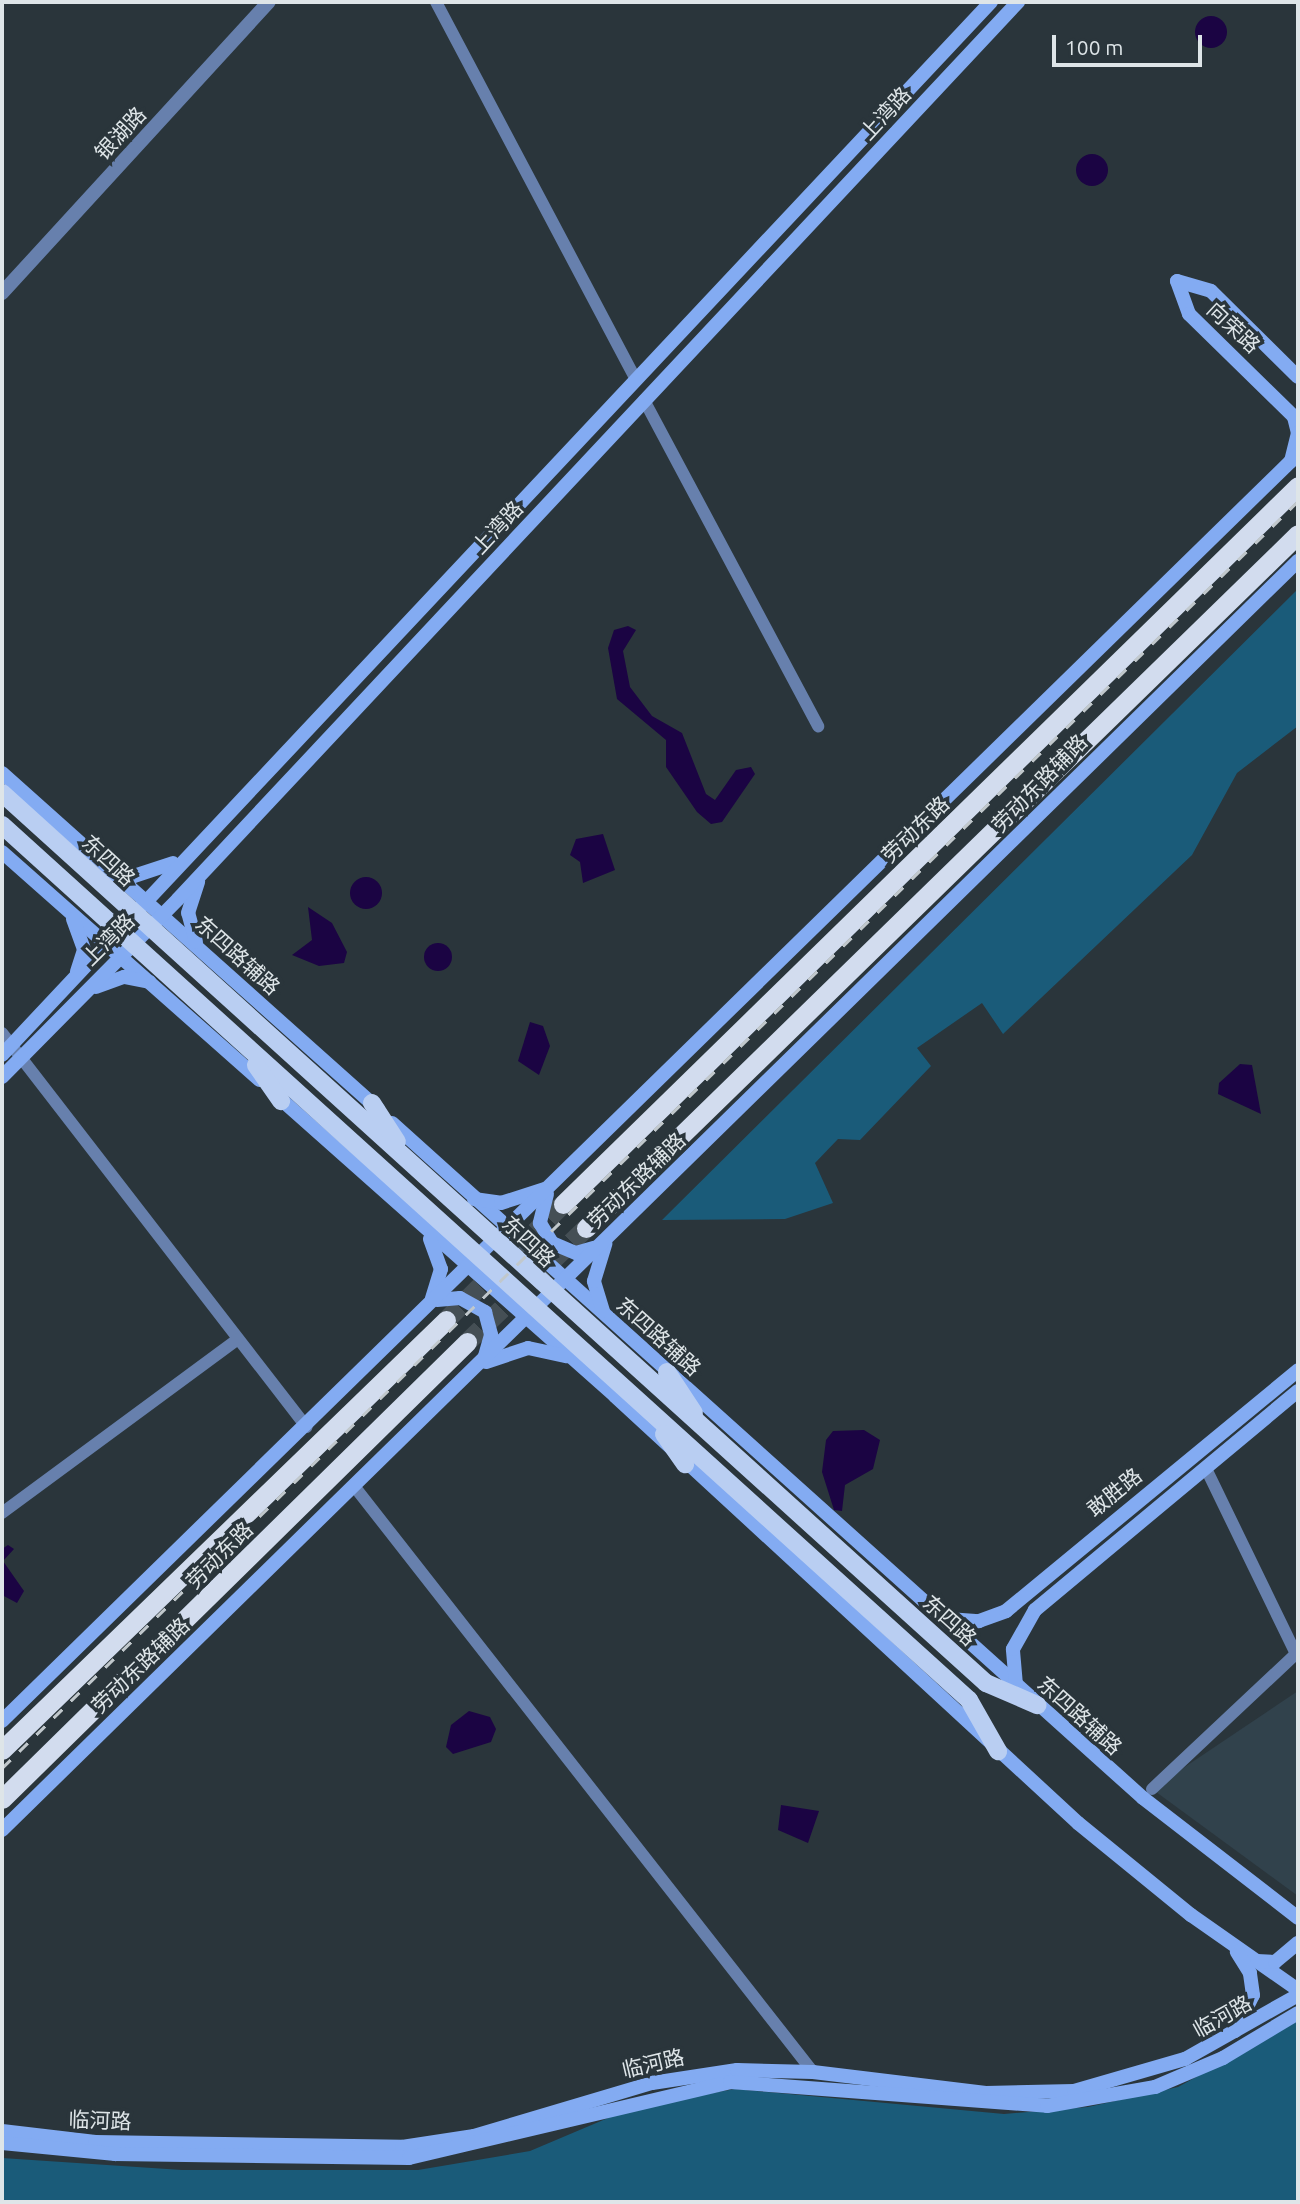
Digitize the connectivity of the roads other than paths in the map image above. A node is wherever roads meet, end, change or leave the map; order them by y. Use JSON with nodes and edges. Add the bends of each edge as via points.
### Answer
{"nodes":[{"id":1,"x":259,"y":2,"type":"edge"},
{"id":2,"x":270,"y":2,"type":"edge"},
{"id":3,"x":436,"y":2,"type":"edge"},
{"id":4,"x":991,"y":2,"type":"edge"},
{"id":5,"x":1018,"y":2,"type":"edge"},
{"id":6,"x":2,"y":280,"type":"edge"},
{"id":7,"x":2,"y":293,"type":"edge"},
{"id":8,"x":1298,"y":377,"type":"edge"},
{"id":9,"x":636,"y":380,"type":"junction"},
{"id":10,"x":644,"y":400,"type":"junction"},
{"id":11,"x":1295,"y":457,"type":"edge"},
{"id":12,"x":1298,"y":486,"type":"edge"},
{"id":13,"x":1298,"y":534,"type":"edge"},
{"id":14,"x":1298,"y":561,"type":"edge"},
{"id":15,"x":818,"y":726,"type":"dead end"},
{"id":16,"x":2,"y":775,"type":"edge"},
{"id":17,"x":2,"y":793,"type":"edge"},
{"id":18,"x":26,"y":815,"type":"junction"},
{"id":19,"x":2,"y":825,"type":"edge"},
{"id":20,"x":2,"y":852,"type":"edge"},
{"id":21,"x":185,"y":854,"type":"junction"},
{"id":22,"x":71,"y":855,"type":"junction"},
{"id":23,"x":110,"y":871,"type":"junction"},
{"id":24,"x":203,"y":872,"type":"junction"},
{"id":25,"x":138,"y":906,"type":"junction"},
{"id":26,"x":64,"y":907,"type":"junction"},
{"id":27,"x":155,"y":922,"type":"junction"},
{"id":28,"x":118,"y":929,"type":"junction"},
{"id":29,"x":106,"y":943,"type":"junction"},
{"id":30,"x":127,"y":950,"type":"junction"},
{"id":31,"x":206,"y":954,"type":"junction"},
{"id":32,"x":74,"y":978,"type":"junction"},
{"id":33,"x":153,"y":984,"type":"junction"},
{"id":34,"x":80,"y":998,"type":"junction"},
{"id":35,"x":198,"y":1003,"type":"junction"},
{"id":36,"x":2,"y":1033,"type":"edge"},
{"id":37,"x":236,"y":1037,"type":"junction"},
{"id":38,"x":6,"y":1050,"type":"edge"},
{"id":39,"x":22,"y":1058,"type":"junction"},
{"id":40,"x":2,"y":1077,"type":"edge"},
{"id":41,"x":281,"y":1101,"type":"junction"},
{"id":42,"x":372,"y":1103,"type":"junction"},
{"id":43,"x":410,"y":1162,"type":"junction"},
{"id":44,"x":561,"y":1179,"type":"junction"},
{"id":45,"x":430,"y":1180,"type":"junction"},
{"id":46,"x":550,"y":1189,"type":"junction"},
{"id":47,"x":472,"y":1199,"type":"junction"},
{"id":48,"x":563,"y":1204,"type":"tunnel mouth"},
{"id":49,"x":421,"y":1227,"type":"junction"},
{"id":50,"x":586,"y":1228,"type":"tunnel mouth"},
{"id":51,"x":616,"y":1228,"type":"junction"},
{"id":52,"x":502,"y":1236,"type":"junction"},
{"id":53,"x":598,"y":1245,"type":"junction"},
{"id":54,"x":475,"y":1263,"type":"junction"},
{"id":55,"x":557,"y":1286,"type":"junction"},
{"id":56,"x":435,"y":1301,"type":"junction"},
{"id":57,"x":530,"y":1312,"type":"junction"},
{"id":58,"x":423,"y":1313,"type":"junction"},
{"id":59,"x":607,"y":1318,"type":"junction"},
{"id":60,"x":446,"y":1320,"type":"tunnel mouth"},
{"id":61,"x":588,"y":1326,"type":"junction"},
{"id":62,"x":238,"y":1339,"type":"junction"},
{"id":63,"x":467,"y":1342,"type":"tunnel mouth"},
{"id":64,"x":572,"y":1350,"type":"junction"},
{"id":65,"x":482,"y":1360,"type":"junction"},
{"id":66,"x":1298,"y":1370,"type":"edge"},
{"id":67,"x":667,"y":1372,"type":"junction"},
{"id":68,"x":465,"y":1377,"type":"junction"},
{"id":69,"x":1298,"y":1391,"type":"edge"},
{"id":70,"x":649,"y":1410,"type":"junction"},
{"id":71,"x":307,"y":1427,"type":"junction"},
{"id":72,"x":705,"y":1430,"type":"junction"},
{"id":73,"x":685,"y":1464,"type":"junction"},
{"id":74,"x":1206,"y":1469,"type":"junction"},
{"id":75,"x":354,"y":1486,"type":"junction"},
{"id":76,"x":2,"y":1513,"type":"edge"},
{"id":77,"x":946,"y":1619,"type":"junction"},
{"id":78,"x":1017,"y":1687,"type":"junction"},
{"id":79,"x":1037,"y":1704,"type":"junction"},
{"id":80,"x":2,"y":1721,"type":"edge"},
{"id":81,"x":2,"y":1750,"type":"edge"},
{"id":82,"x":998,"y":1751,"type":"junction"},
{"id":83,"x":1152,"y":1788,"type":"dead end"},
{"id":84,"x":2,"y":1799,"type":"edge"},
{"id":85,"x":2,"y":1829,"type":"edge"},
{"id":86,"x":1298,"y":1918,"type":"edge"},
{"id":87,"x":1224,"y":1939,"type":"junction"},
{"id":88,"x":1298,"y":1943,"type":"edge"},
{"id":89,"x":1255,"y":1961,"type":"junction"},
{"id":90,"x":1298,"y":1992,"type":"edge"},
{"id":91,"x":1298,"y":2013,"type":"edge"},
{"id":92,"x":1226,"y":2039,"type":"junction"},
{"id":93,"x":813,"y":2072,"type":"junction"},
{"id":94,"x":2,"y":2131,"type":"edge"},
{"id":95,"x":2,"y":2143,"type":"edge"}],
"edges":[{"from":1,"to":6,"type":"street","name":"银湖路"},
{"from":2,"to":7,"type":"street","name":"银湖路"},
{"from":3,"to":9,"type":"street"},
{"from":4,"to":9,"type":"main road","name":"上湾路"},
{"from":5,"to":10,"type":"main road","name":"上湾路"},
{"from":8,"to":11,"type":"main road","name":"向荣路","via":[[1211,291],[1177,281],[1189,314],[1294,417],[1298,433]]},
{"from":9,"to":21,"type":"main road","name":"上湾路"},
{"from":10,"to":15,"type":"street"},
{"from":10,"to":24,"type":"main road","name":"上湾路"},
{"from":11,"to":44,"type":"main road"},
{"from":12,"to":48,"type":"highway","name":"劳动东路"},
{"from":13,"to":50,"type":"highway"},
{"from":14,"to":51,"type":"main road","name":"劳动东路辅路"},
{"from":16,"to":18,"type":"main road"},
{"from":16,"to":23,"type":"main road"},
{"from":17,"to":18,"type":"main road","name":"东四路"},
{"from":18,"to":22,"type":"main road","name":"东四路"},
{"from":19,"to":28,"type":"main road","name":"东四路"},
{"from":20,"to":26,"type":"main road"},
{"from":21,"to":23,"type":"main road","via":[[147,874]]},
{"from":21,"to":25,"type":"main road","name":"上湾路"},
{"from":22,"to":23,"type":"main road"},
{"from":22,"to":25,"type":"main road","name":"东四路"},
{"from":23,"to":25,"type":"main road"},
{"from":24,"to":27,"type":"main road","name":"上湾路"},
{"from":24,"to":31,"type":"main road","via":[[188,924]]},
{"from":25,"to":27,"type":"main road","name":"东四路"},
{"from":25,"to":28,"type":"main road","name":"上湾路"},
{"from":26,"to":29,"type":"main road"},
{"from":26,"to":32,"type":"main road","via":[[83,941]]},
{"from":27,"to":30,"type":"main road","name":"上湾路"},
{"from":27,"to":31,"type":"main road","name":"东四路辅路"},
{"from":27,"to":43,"type":"main road","name":"东四路"},
{"from":28,"to":29,"type":"main road","name":"上湾路"},
{"from":28,"to":30,"type":"main road","name":"东四路"},
{"from":29,"to":30,"type":"main road"},
{"from":29,"to":32,"type":"main road","name":"上湾路"},
{"from":30,"to":33,"type":"main road"},
{"from":30,"to":34,"type":"main road","name":"上湾路"},
{"from":30,"to":35,"type":"main road","name":"东四路"},
{"from":31,"to":42,"type":"main road","name":"东四路辅路"},
{"from":32,"to":38,"type":"main road","name":"上湾路"},
{"from":33,"to":34,"type":"main road","via":[[124,977]]},
{"from":33,"to":35,"type":"main road"},
{"from":33,"to":41,"type":"main road"},
{"from":34,"to":39,"type":"main road","name":"上湾路"},
{"from":35,"to":37,"type":"main road","name":"东四路"},
{"from":36,"to":38,"type":"street"},
{"from":37,"to":41,"type":"main road"},
{"from":37,"to":54,"type":"main road","name":"东四路"},
{"from":38,"to":39,"type":"street"},
{"from":39,"to":40,"type":"main road","name":"上湾路"},
{"from":39,"to":62,"type":"street"},
{"from":41,"to":49,"type":"main road"},
{"from":42,"to":43,"type":"main road"},
{"from":42,"to":47,"type":"main road","name":"东四路辅路"},
{"from":43,"to":45,"type":"main road","name":"东四路"},
{"from":44,"to":46,"type":"main road"},
{"from":44,"to":47,"type":"main road","via":[[517,1200]]},
{"from":45,"to":47,"type":"main road"},
{"from":45,"to":52,"type":"main road","name":"东四路"},
{"from":46,"to":52,"type":"main road"},
{"from":46,"to":53,"type":"main road","via":[[540,1223],[552,1243],[576,1252]]},
{"from":47,"to":52,"type":"main road","name":"东四路辅路"},
{"from":49,"to":54,"type":"main road"},
{"from":49,"to":58,"type":"main road","via":[[441,1269]]},
{"from":51,"to":53,"type":"main road","name":"劳动东路辅路"},
{"from":51,"to":59,"type":"main road","via":[[595,1268],[595,1293]]},
{"from":52,"to":54,"type":"main road"},
{"from":52,"to":55,"type":"main road","name":"东四路"},
{"from":53,"to":55,"type":"main road","name":"劳动东路辅路"},
{"from":54,"to":56,"type":"main road"},
{"from":54,"to":57,"type":"main road","name":"东四路"},
{"from":55,"to":57,"type":"main road","name":"劳动东路辅路"},
{"from":55,"to":59,"type":"main road","name":"东四路辅路"},
{"from":55,"to":61,"type":"main road","name":"东四路"},
{"from":56,"to":58,"type":"main road"},
{"from":56,"to":65,"type":"main road","via":[[460,1297],[485,1312],[491,1343]]},
{"from":57,"to":64,"type":"main road","name":"东四路"},
{"from":57,"to":65,"type":"main road","name":"劳动东路辅路"},
{"from":58,"to":71,"type":"main road"},
{"from":59,"to":67,"type":"main road","name":"东四路辅路"},
{"from":60,"to":81,"type":"highway","name":"劳动东路"},
{"from":61,"to":64,"type":"main road","via":[[568,1326]]},
{"from":61,"to":72,"type":"main road","name":"东四路"},
{"from":62,"to":71,"type":"street"},
{"from":62,"to":76,"type":"street"},
{"from":63,"to":84,"type":"highway","name":"劳动东路"},
{"from":64,"to":68,"type":"main road","via":[[512,1350]]},
{"from":64,"to":70,"type":"main road","name":"东四路"},
{"from":64,"to":73,"type":"main road"},
{"from":65,"to":68,"type":"main road","name":"劳动东路辅路"},
{"from":66,"to":77,"type":"main road","name":"敢胜路","via":[[1006,1611],[979,1621]]},
{"from":67,"to":72,"type":"main road"},
{"from":67,"to":77,"type":"main road","name":"东四路辅路"},
{"from":68,"to":75,"type":"main road","name":"劳动东路辅路"},
{"from":69,"to":74,"type":"main road","name":"敢胜路"},
{"from":70,"to":73,"type":"main road"},
{"from":70,"to":82,"type":"main road","name":"东四路","via":[[969,1700]]},
{"from":71,"to":80,"type":"main road"},
{"from":72,"to":79,"type":"main road","name":"东四路","via":[[986,1683]]},
{"from":73,"to":82,"type":"main road"},
{"from":74,"to":78,"type":"main road","name":"敢胜路","via":[[1035,1610],[1013,1649]]},
{"from":74,"to":83,"type":"street","via":[[1296,1654]]},
{"from":75,"to":85,"type":"main road","name":"劳动东路辅路"},
{"from":75,"to":93,"type":"street"},
{"from":77,"to":78,"type":"main road","name":"东四路辅路"},
{"from":78,"to":79,"type":"main road","name":"东四路辅路"},
{"from":79,"to":86,"type":"main road","name":"东四路辅路","via":[[1150,1804]]},
{"from":82,"to":87,"type":"main road"},
{"from":87,"to":89,"type":"main road"},
{"from":87,"to":92,"type":"main road","via":[[1245,1962],[1253,1995],[1246,2019]]},
{"from":88,"to":89,"type":"main road","via":[[1275,1962]]},
{"from":89,"to":90,"type":"main road"},
{"from":90,"to":92,"type":"main road","name":"临河路"},
{"from":91,"to":95,"type":"main road","name":"临河路","via":[[1223,2058],[1155,2087],[1047,2106],[730,2082],[409,2158],[115,2154]]},
{"from":92,"to":93,"type":"main road","name":"临河路","via":[[1150,2071],[1049,2094],[986,2094]]},
{"from":93,"to":94,"type":"main road","name":"临河路","via":[[695,2074],[474,2136],[402,2147],[94,2141]]}]}
